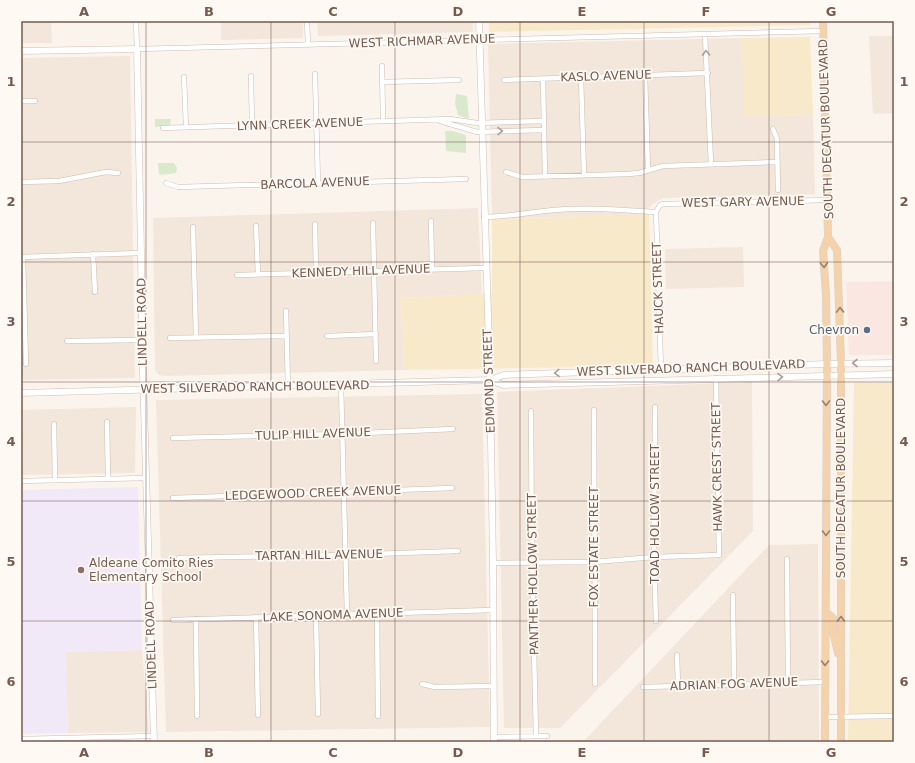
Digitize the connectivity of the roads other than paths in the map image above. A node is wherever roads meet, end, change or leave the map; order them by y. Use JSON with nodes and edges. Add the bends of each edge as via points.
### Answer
{"nodes":[{"id":1,"x":136,"y":21,"type":"edge"},
{"id":2,"x":307,"y":21,"type":"edge"},
{"id":3,"x":479,"y":21,"type":"edge"},
{"id":4,"x":823,"y":21,"type":"edge"},
{"id":5,"x":823,"y":31,"type":"junction"},
{"id":6,"x":705,"y":34,"type":"junction"},
{"id":7,"x":480,"y":39,"type":"junction"},
{"id":8,"x":308,"y":45,"type":"junction"},
{"id":9,"x":137,"y":49,"type":"junction"},
{"id":10,"x":21,"y":51,"type":"edge"},
{"id":11,"x":382,"y":66,"type":"dead end"},
{"id":12,"x":708,"y":73,"type":"junction"},
{"id":13,"x":315,"y":74,"type":"dead end"},
{"id":14,"x":644,"y":75,"type":"junction"},
{"id":15,"x":251,"y":76,"type":"dead end"},
{"id":16,"x":184,"y":77,"type":"dead end"},
{"id":17,"x":581,"y":77,"type":"junction"},
{"id":18,"x":543,"y":79,"type":"junction"},
{"id":19,"x":459,"y":80,"type":"dead end"},
{"id":20,"x":504,"y":80,"type":"dead end"},
{"id":21,"x":382,"y":82,"type":"junction"},
{"id":22,"x":35,"y":100,"type":"dead end"},
{"id":23,"x":21,"y":101,"type":"edge"},
{"id":24,"x":437,"y":120,"type":"junction"},
{"id":25,"x":383,"y":121,"type":"junction"},
{"id":26,"x":544,"y":122,"type":"junction"},
{"id":27,"x":316,"y":123,"type":"junction"},
{"id":28,"x":482,"y":123,"type":"junction"},
{"id":29,"x":252,"y":125,"type":"junction"},
{"id":30,"x":186,"y":127,"type":"junction"},
{"id":31,"x":163,"y":128,"type":"dead end"},
{"id":32,"x":773,"y":129,"type":"dead end"},
{"id":33,"x":544,"y":130,"type":"junction"},
{"id":34,"x":482,"y":132,"type":"junction"},
{"id":35,"x":777,"y":162,"type":"junction"},
{"id":36,"x":711,"y":164,"type":"junction"},
{"id":37,"x":648,"y":170,"type":"junction"},
{"id":38,"x":506,"y":172,"type":"dead end"},
{"id":39,"x":118,"y":173,"type":"dead end"},
{"id":40,"x":545,"y":176,"type":"junction"},
{"id":41,"x":584,"y":176,"type":"junction"},
{"id":42,"x":466,"y":179,"type":"dead end"},
{"id":43,"x":21,"y":182,"type":"edge"},
{"id":44,"x":166,"y":183,"type":"dead end"},
{"id":45,"x":318,"y":183,"type":"junction"},
{"id":46,"x":778,"y":190,"type":"dead end"},
{"id":47,"x":828,"y":200,"type":"junction"},
{"id":48,"x":658,"y":209,"type":"junction"},
{"id":49,"x":484,"y":217,"type":"junction"},
{"id":50,"x":431,"y":221,"type":"dead end"},
{"id":51,"x":373,"y":223,"type":"dead end"},
{"id":52,"x":315,"y":224,"type":"dead end"},
{"id":53,"x":256,"y":226,"type":"dead end"},
{"id":54,"x":193,"y":227,"type":"dead end"},
{"id":55,"x":828,"y":237,"type":"junction"},
{"id":56,"x":141,"y":253,"type":"junction"},
{"id":57,"x":93,"y":254,"type":"junction"},
{"id":58,"x":22,"y":257,"type":"edge"},
{"id":59,"x":485,"y":268,"type":"junction"},
{"id":60,"x":432,"y":270,"type":"junction"},
{"id":61,"x":374,"y":271,"type":"junction"},
{"id":62,"x":316,"y":273,"type":"junction"},
{"id":63,"x":258,"y":274,"type":"junction"},
{"id":64,"x":237,"y":275,"type":"dead end"},
{"id":65,"x":95,"y":292,"type":"dead end"},
{"id":66,"x":286,"y":311,"type":"dead end"},
{"id":67,"x":376,"y":334,"type":"junction"},
{"id":68,"x":286,"y":336,"type":"junction"},
{"id":69,"x":327,"y":336,"type":"dead end"},
{"id":70,"x":170,"y":338,"type":"dead end"},
{"id":71,"x":196,"y":338,"type":"junction"},
{"id":72,"x":142,"y":340,"type":"junction"},
{"id":73,"x":68,"y":341,"type":"dead end"},
{"id":74,"x":376,"y":361,"type":"dead end"},
{"id":75,"x":841,"y":363,"type":"junction"},
{"id":76,"x":894,"y":363,"type":"edge"},
{"id":77,"x":26,"y":364,"type":"dead end"},
{"id":78,"x":827,"y":364,"type":"junction"},
{"id":79,"x":661,"y":370,"type":"junction"},
{"id":80,"x":894,"y":374,"type":"edge"},
{"id":81,"x":841,"y":375,"type":"junction"},
{"id":82,"x":826,"y":376,"type":"junction"},
{"id":83,"x":716,"y":378,"type":"junction"},
{"id":84,"x":490,"y":380,"type":"junction"},
{"id":85,"x":341,"y":385,"type":"junction"},
{"id":86,"x":288,"y":386,"type":"junction"},
{"id":87,"x":144,"y":390,"type":"junction"},
{"id":88,"x":21,"y":393,"type":"edge"},
{"id":89,"x":655,"y":407,"type":"dead end"},
{"id":90,"x":594,"y":410,"type":"dead end"},
{"id":91,"x":531,"y":411,"type":"dead end"},
{"id":92,"x":107,"y":422,"type":"dead end"},
{"id":93,"x":54,"y":424,"type":"dead end"},
{"id":94,"x":453,"y":429,"type":"dead end"},
{"id":95,"x":342,"y":434,"type":"junction"},
{"id":96,"x":173,"y":438,"type":"dead end"},
{"id":97,"x":146,"y":478,"type":"junction"},
{"id":98,"x":108,"y":479,"type":"junction"},
{"id":99,"x":55,"y":480,"type":"junction"},
{"id":100,"x":21,"y":481,"type":"edge"},
{"id":101,"x":452,"y":488,"type":"dead end"},
{"id":102,"x":344,"y":493,"type":"junction"},
{"id":103,"x":173,"y":498,"type":"dead end"},
{"id":104,"x":458,"y":551,"type":"dead end"},
{"id":105,"x":345,"y":555,"type":"junction"},
{"id":106,"x":654,"y":557,"type":"junction"},
{"id":107,"x":179,"y":558,"type":"dead end"},
{"id":108,"x":787,"y":559,"type":"dead end"},
{"id":109,"x":532,"y":562,"type":"junction"},
{"id":110,"x":594,"y":562,"type":"junction"},
{"id":111,"x":493,"y":563,"type":"junction"},
{"id":112,"x":733,"y":595,"type":"dead end"},
{"id":113,"x":492,"y":610,"type":"junction"},
{"id":114,"x":826,"y":612,"type":"junction"},
{"id":115,"x":377,"y":613,"type":"junction"},
{"id":116,"x":347,"y":614,"type":"junction"},
{"id":117,"x":316,"y":615,"type":"junction"},
{"id":118,"x":256,"y":617,"type":"junction"},
{"id":119,"x":196,"y":619,"type":"junction"},
{"id":120,"x":173,"y":620,"type":"dead end"},
{"id":121,"x":656,"y":621,"type":"dead end"},
{"id":122,"x":677,"y":655,"type":"dead end"},
{"id":123,"x":841,"y":667,"type":"junction"},
{"id":124,"x":825,"y":682,"type":"junction"},
{"id":125,"x":788,"y":683,"type":"junction"},
{"id":126,"x":422,"y":684,"type":"dead end"},
{"id":127,"x":595,"y":684,"type":"dead end"},
{"id":128,"x":734,"y":684,"type":"junction"},
{"id":129,"x":494,"y":686,"type":"junction"},
{"id":130,"x":678,"y":686,"type":"junction"},
{"id":131,"x":643,"y":687,"type":"dead end"},
{"id":132,"x":318,"y":714,"type":"dead end"},
{"id":133,"x":258,"y":715,"type":"dead end"},
{"id":134,"x":197,"y":716,"type":"dead end"},
{"id":135,"x":378,"y":716,"type":"dead end"},
{"id":136,"x":894,"y":716,"type":"edge"},
{"id":137,"x":825,"y":717,"type":"junction"},
{"id":138,"x":841,"y":717,"type":"junction"},
{"id":139,"x":536,"y":736,"type":"junction"},
{"id":140,"x":547,"y":736,"type":"dead end"},
{"id":141,"x":21,"y":738,"type":"edge"},
{"id":142,"x":154,"y":739,"type":"edge"},
{"id":143,"x":494,"y":740,"type":"edge"},
{"id":144,"x":825,"y":742,"type":"edge"},
{"id":145,"x":841,"y":742,"type":"edge"}],
"edges":[{"from":1,"to":9,"type":"street","name":"LINDELL ROAD"},
{"from":2,"to":8,"type":"street"},
{"from":3,"to":7,"type":"street","name":"EDMOND STREET"},
{"from":4,"to":5,"type":"main road","name":"SOUTH DECATUR BOULEVARD"},
{"from":5,"to":6,"type":"street","name":"WEST RICHMAR AVENUE"},
{"from":5,"to":47,"type":"main road","name":"SOUTH DECATUR BOULEVARD"},
{"from":6,"to":7,"type":"street","name":"WEST RICHMAR AVENUE"},
{"from":12,"to":6,"type":"street","one_way":true},
{"from":7,"to":8,"type":"street","name":"WEST RICHMAR AVENUE"},
{"from":7,"to":28,"type":"street","name":"EDMOND STREET"},
{"from":8,"to":9,"type":"street","name":"WEST RICHMAR AVENUE"},
{"from":9,"to":10,"type":"street","name":"WEST RICHMAR AVENUE"},
{"from":9,"to":56,"type":"street","name":"LINDELL ROAD"},
{"from":11,"to":21,"type":"street"},
{"from":12,"to":14,"type":"street","name":"KASLO AVENUE"},
{"from":12,"to":36,"type":"street"},
{"from":13,"to":27,"type":"street"},
{"from":14,"to":17,"type":"street","name":"KASLO AVENUE"},
{"from":14,"to":37,"type":"street"},
{"from":15,"to":29,"type":"street"},
{"from":16,"to":30,"type":"street"},
{"from":17,"to":18,"type":"street","name":"KASLO AVENUE"},
{"from":17,"to":41,"type":"street"},
{"from":18,"to":20,"type":"street","name":"KASLO AVENUE"},
{"from":18,"to":26,"type":"street"},
{"from":19,"to":21,"type":"street"},
{"from":21,"to":25,"type":"street"},
{"from":22,"to":23,"type":"street"},
{"from":24,"to":25,"type":"street","name":"LYNN CREEK AVENUE"},
{"from":24,"to":28,"type":"street","name":"LYNN CREEK AVENUE","via":[[455,119]]},
{"from":24,"to":34,"type":"street","name":"LYNN CREEK AVENUE"},
{"from":25,"to":27,"type":"street","name":"LYNN CREEK AVENUE"},
{"from":26,"to":28,"type":"street","name":"LYNN CREEK AVENUE"},
{"from":26,"to":33,"type":"street"},
{"from":27,"to":29,"type":"street","name":"LYNN CREEK AVENUE"},
{"from":27,"to":45,"type":"street"},
{"from":28,"to":34,"type":"street","name":"EDMOND STREET"},
{"from":29,"to":30,"type":"street","name":"LYNN CREEK AVENUE"},
{"from":30,"to":31,"type":"street","name":"LYNN CREEK AVENUE"},
{"from":32,"to":35,"type":"street","via":[[777,139]]},
{"from":34,"to":33,"type":"street","name":"LYNN CREEK AVENUE","one_way":true},
{"from":33,"to":40,"type":"street"},
{"from":34,"to":49,"type":"street","name":"EDMOND STREET"},
{"from":35,"to":36,"type":"street"},
{"from":35,"to":46,"type":"street"},
{"from":36,"to":37,"type":"street","via":[[663,166]]},
{"from":37,"to":41,"type":"street","via":[[628,174]]},
{"from":38,"to":40,"type":"street","via":[[522,177]]},
{"from":39,"to":43,"type":"street","via":[[106,172],[59,181]]},
{"from":40,"to":41,"type":"street"},
{"from":42,"to":45,"type":"street","name":"BARCOLA AVENUE"},
{"from":44,"to":45,"type":"street","name":"BARCOLA AVENUE","via":[[178,187]]},
{"from":47,"to":48,"type":"street","name":"WEST GARY AVENUE","via":[[664,204]]},
{"from":47,"to":55,"type":"main road","name":"SOUTH DECATUR BOULEVARD"},
{"from":48,"to":49,"type":"street","name":"WEST GARY AVENUE","via":[[556,210]]},
{"from":48,"to":79,"type":"street","name":"HAUCK STREET"},
{"from":49,"to":59,"type":"street","name":"EDMOND STREET"},
{"from":50,"to":60,"type":"street"},
{"from":51,"to":61,"type":"street"},
{"from":52,"to":62,"type":"street"},
{"from":53,"to":63,"type":"street"},
{"from":54,"to":71,"type":"street"},
{"from":75,"to":55,"type":"main road","name":"SOUTH DECATUR BOULEVARD","one_way":true,"via":[[837,250]]},
{"from":55,"to":78,"type":"main road","name":"SOUTH DECATUR BOULEVARD","one_way":true,"via":[[823,251]]},
{"from":56,"to":57,"type":"street"},
{"from":56,"to":72,"type":"street","name":"LINDELL ROAD"},
{"from":57,"to":58,"type":"street"},
{"from":57,"to":65,"type":"street"},
{"from":58,"to":77,"type":"street"},
{"from":59,"to":60,"type":"street","name":"KENNEDY HILL AVENUE"},
{"from":59,"to":84,"type":"street","name":"EDMOND STREET"},
{"from":60,"to":61,"type":"street","name":"KENNEDY HILL AVENUE"},
{"from":61,"to":62,"type":"street","name":"KENNEDY HILL AVENUE"},
{"from":61,"to":67,"type":"street"},
{"from":62,"to":63,"type":"street","name":"KENNEDY HILL AVENUE"},
{"from":63,"to":64,"type":"street","name":"KENNEDY HILL AVENUE"},
{"from":66,"to":68,"type":"street"},
{"from":67,"to":69,"type":"street"},
{"from":67,"to":74,"type":"street"},
{"from":68,"to":71,"type":"street"},
{"from":68,"to":86,"type":"street"},
{"from":70,"to":71,"type":"street"},
{"from":72,"to":73,"type":"street"},
{"from":72,"to":87,"type":"street","name":"LINDELL ROAD"},
{"from":76,"to":75,"type":"street","name":"WEST SILVERADO RANCH BOULEVARD","one_way":true},
{"from":75,"to":78,"type":"street","name":"WEST SILVERADO RANCH BOULEVARD"},
{"from":75,"to":81,"type":"main road","name":"SOUTH DECATUR BOULEVARD"},
{"from":78,"to":79,"type":"street","name":"WEST SILVERADO RANCH BOULEVARD"},
{"from":78,"to":82,"type":"main road","name":"SOUTH DECATUR BOULEVARD"},
{"from":79,"to":84,"type":"street","name":"WEST SILVERADO RANCH BOULEVARD","one_way":true,"via":[[504,375]]},
{"from":80,"to":81,"type":"street","name":"WEST SILVERADO RANCH BOULEVARD"},
{"from":81,"to":82,"type":"street","name":"WEST SILVERADO RANCH BOULEVARD"},
{"from":123,"to":81,"type":"main road","name":"SOUTH DECATUR BOULEVARD","one_way":true},
{"from":83,"to":82,"type":"street","name":"WEST SILVERADO RANCH BOULEVARD","one_way":true},
{"from":82,"to":114,"type":"main road","name":"SOUTH DECATUR BOULEVARD","one_way":true},
{"from":83,"to":84,"type":"street","name":"WEST SILVERADO RANCH BOULEVARD","via":[[503,385]]},
{"from":83,"to":106,"type":"street","name":"HAWK CREST STREET","via":[[719,555]]},
{"from":84,"to":85,"type":"street","name":"WEST SILVERADO RANCH BOULEVARD"},
{"from":84,"to":111,"type":"street","name":"EDMOND STREET"},
{"from":85,"to":86,"type":"street","name":"WEST SILVERADO RANCH BOULEVARD"},
{"from":85,"to":95,"type":"street"},
{"from":86,"to":87,"type":"street","name":"WEST SILVERADO RANCH BOULEVARD"},
{"from":87,"to":88,"type":"street","name":"WEST SILVERADO RANCH BOULEVARD"},
{"from":87,"to":97,"type":"street","name":"LINDELL ROAD"},
{"from":89,"to":106,"type":"street","name":"TOAD HOLLOW STREET"},
{"from":90,"to":110,"type":"street","name":"FOX ESTATE STREET"},
{"from":91,"to":109,"type":"street","name":"PANTHER HOLLOW STREET"},
{"from":92,"to":98,"type":"street"},
{"from":93,"to":99,"type":"street"},
{"from":94,"to":95,"type":"street","name":"TULIP HILL AVENUE"},
{"from":95,"to":96,"type":"street","name":"TULIP HILL AVENUE"},
{"from":95,"to":102,"type":"street"},
{"from":97,"to":98,"type":"street"},
{"from":97,"to":142,"type":"street","name":"LINDELL ROAD"},
{"from":98,"to":99,"type":"street"},
{"from":99,"to":100,"type":"street"},
{"from":101,"to":102,"type":"street","name":"LEDGEWOOD CREEK AVENUE"},
{"from":102,"to":103,"type":"street","name":"LEDGEWOOD CREEK AVENUE"},
{"from":102,"to":105,"type":"street"},
{"from":104,"to":105,"type":"street","name":"TARTAN HILL AVENUE"},
{"from":105,"to":107,"type":"street","name":"TARTAN HILL AVENUE"},
{"from":105,"to":116,"type":"street"},
{"from":106,"to":110,"type":"street"},
{"from":106,"to":121,"type":"street","name":"TOAD HOLLOW STREET"},
{"from":108,"to":125,"type":"street"},
{"from":109,"to":110,"type":"street"},
{"from":109,"to":111,"type":"street"},
{"from":109,"to":139,"type":"street","name":"PANTHER HOLLOW STREET"},
{"from":110,"to":127,"type":"street","name":"FOX ESTATE STREET"},
{"from":111,"to":113,"type":"street","name":"EDMOND STREET"},
{"from":112,"to":128,"type":"street"},
{"from":113,"to":115,"type":"street","name":"LAKE SONOMA AVENUE"},
{"from":113,"to":129,"type":"street","name":"EDMOND STREET"},
{"from":114,"to":123,"type":"main road","via":[[832,618]]},
{"from":114,"to":124,"type":"main road","name":"SOUTH DECATUR BOULEVARD","one_way":true},
{"from":115,"to":116,"type":"street","name":"LAKE SONOMA AVENUE"},
{"from":115,"to":135,"type":"street"},
{"from":116,"to":117,"type":"street","name":"LAKE SONOMA AVENUE"},
{"from":117,"to":118,"type":"street","name":"LAKE SONOMA AVENUE"},
{"from":117,"to":132,"type":"street"},
{"from":118,"to":119,"type":"street","name":"LAKE SONOMA AVENUE"},
{"from":118,"to":133,"type":"street"},
{"from":119,"to":120,"type":"street","name":"LAKE SONOMA AVENUE"},
{"from":119,"to":134,"type":"street"},
{"from":122,"to":130,"type":"street"},
{"from":123,"to":138,"type":"main road","name":"SOUTH DECATUR BOULEVARD"},
{"from":124,"to":125,"type":"street","name":"ADRIAN FOG AVENUE"},
{"from":124,"to":137,"type":"main road","name":"SOUTH DECATUR BOULEVARD"},
{"from":125,"to":128,"type":"street","name":"ADRIAN FOG AVENUE"},
{"from":126,"to":129,"type":"street","via":[[435,687]]},
{"from":128,"to":130,"type":"street","name":"ADRIAN FOG AVENUE"},
{"from":129,"to":143,"type":"street","name":"EDMOND STREET"},
{"from":130,"to":131,"type":"street","name":"ADRIAN FOG AVENUE"},
{"from":136,"to":138,"type":"street"},
{"from":137,"to":138,"type":"street"},
{"from":137,"to":144,"type":"main road","name":"SOUTH DECATUR BOULEVARD"},
{"from":138,"to":145,"type":"main road","name":"SOUTH DECATUR BOULEVARD"},
{"from":139,"to":140,"type":"street"},
{"from":139,"to":143,"type":"street"},
{"from":141,"to":142,"type":"street"}]}
